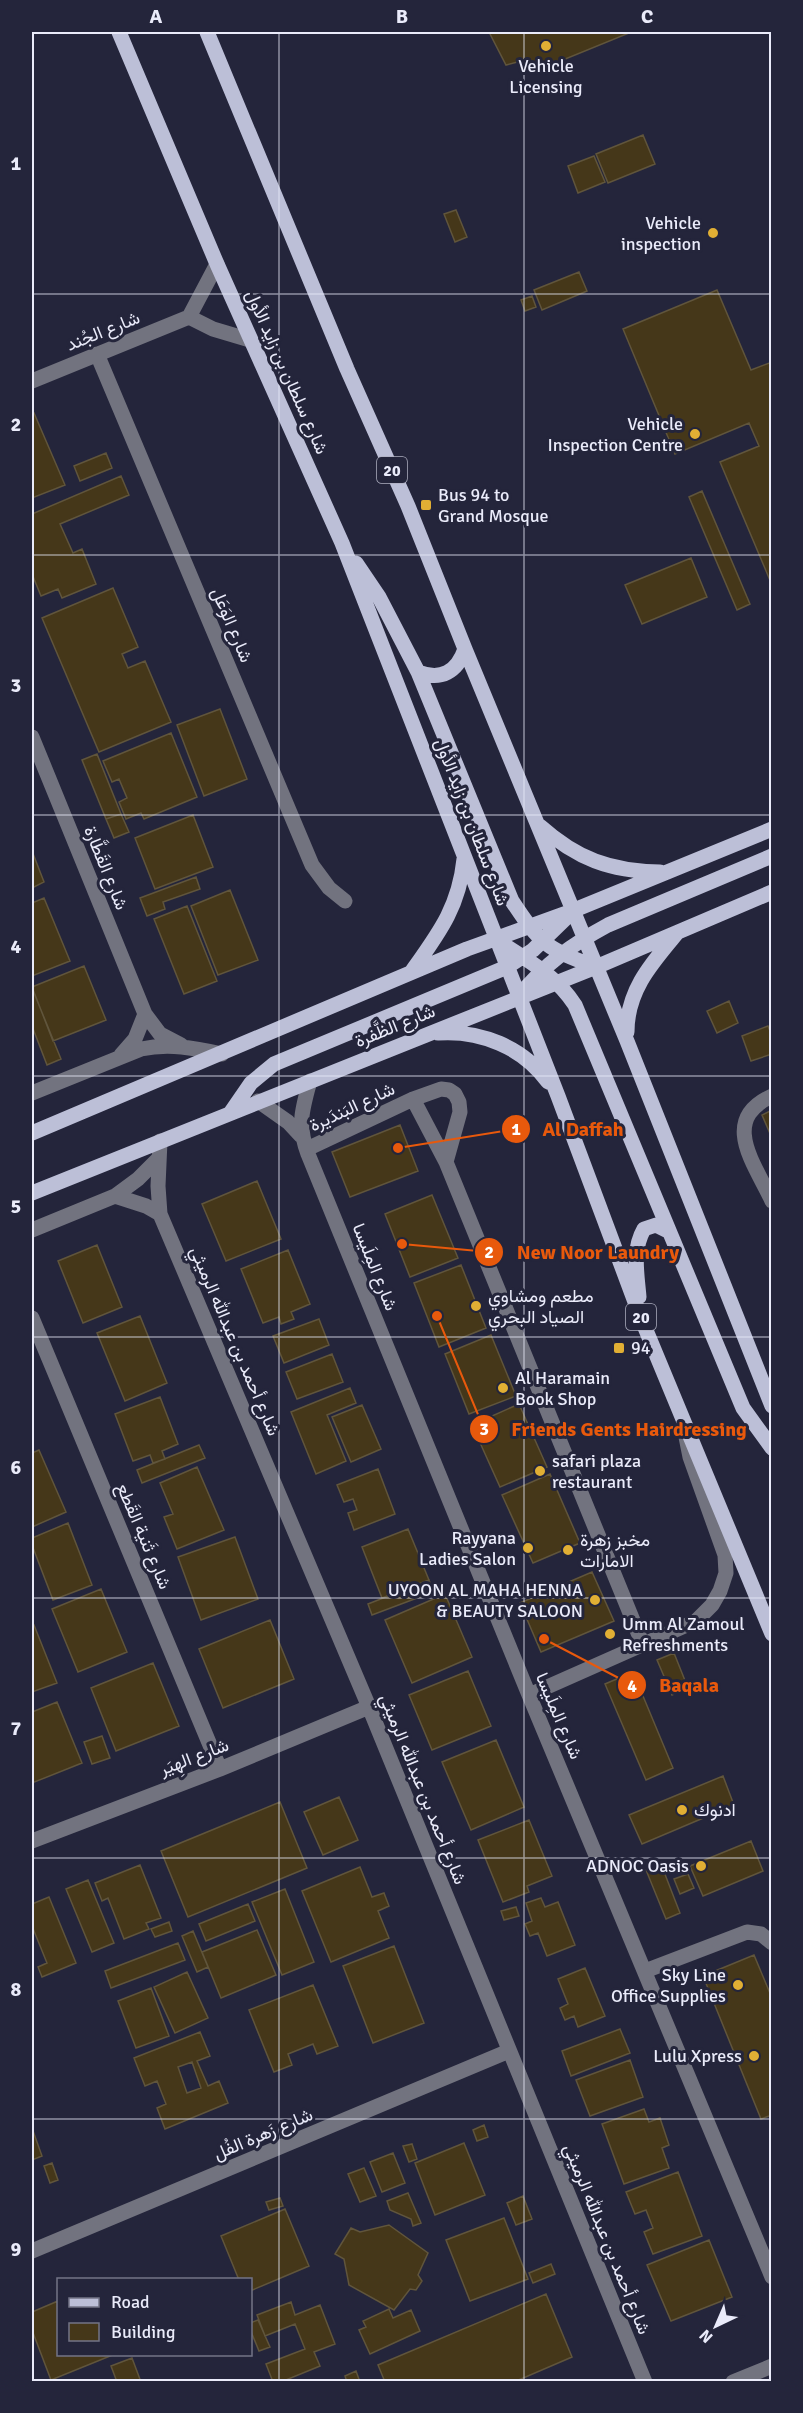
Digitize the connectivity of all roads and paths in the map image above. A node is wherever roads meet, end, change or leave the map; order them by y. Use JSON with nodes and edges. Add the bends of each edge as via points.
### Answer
{"nodes":[{"id":1,"x":119,"y":32,"type":"edge"},
{"id":2,"x":207,"y":32,"type":"edge"},
{"id":3,"x":217,"y":264,"type":"junction"},
{"id":4,"x":189,"y":317,"type":"junction"},
{"id":5,"x":250,"y":340,"type":"junction"},
{"id":6,"x":97,"y":354,"type":"junction"},
{"id":7,"x":32,"y":381,"type":"edge"},
{"id":8,"x":342,"y":543,"type":"junction"},
{"id":9,"x":465,"y":649,"type":"junction"},
{"id":10,"x":418,"y":672,"type":"junction"},
{"id":11,"x":32,"y":737,"type":"edge"},
{"id":12,"x":538,"y":825,"type":"junction"},
{"id":13,"x":771,"y":829,"type":"edge"},
{"id":14,"x":464,"y":856,"type":"junction"},
{"id":15,"x":771,"y":856,"type":"edge"},
{"id":16,"x":666,"y":872,"type":"junction"},
{"id":17,"x":771,"y":892,"type":"edge"},
{"id":18,"x":345,"y":901,"type":"dead end"},
{"id":19,"x":572,"y":911,"type":"junction"},
{"id":20,"x":529,"y":927,"type":"junction"},
{"id":21,"x":678,"y":932,"type":"junction"},
{"id":22,"x":583,"y":938,"type":"junction"},
{"id":23,"x":495,"y":939,"type":"junction"},
{"id":24,"x":542,"y":941,"type":"junction"},
{"id":25,"x":560,"y":954,"type":"junction"},
{"id":26,"x":524,"y":957,"type":"junction"},
{"id":27,"x":507,"y":967,"type":"junction"},
{"id":28,"x":596,"y":967,"type":"junction"},
{"id":29,"x":542,"y":969,"type":"junction"},
{"id":30,"x":411,"y":973,"type":"junction"},
{"id":31,"x":557,"y":982,"type":"junction"},
{"id":32,"x":519,"y":996,"type":"junction"},
{"id":33,"x":145,"y":1014,"type":"junction"},
{"id":34,"x":429,"y":1034,"type":"junction"},
{"id":35,"x":627,"y":1041,"type":"junction"},
{"id":36,"x":182,"y":1045,"type":"junction"},
{"id":37,"x":222,"y":1054,"type":"junction"},
{"id":38,"x":117,"y":1059,"type":"junction"},
{"id":39,"x":310,"y":1081,"type":"junction"},
{"id":40,"x":32,"y":1093,"type":"edge"},
{"id":41,"x":558,"y":1096,"type":"junction"},
{"id":42,"x":771,"y":1096,"type":"edge"},
{"id":43,"x":413,"y":1099,"type":"junction"},
{"id":44,"x":258,"y":1101,"type":"junction"},
{"id":45,"x":231,"y":1112,"type":"junction"},
{"id":46,"x":32,"y":1133,"type":"edge"},
{"id":47,"x":160,"y":1141,"type":"junction"},
{"id":48,"x":304,"y":1143,"type":"junction"},
{"id":49,"x":158,"y":1159,"type":"junction"},
{"id":50,"x":446,"y":1162,"type":"junction"},
{"id":51,"x":32,"y":1193,"type":"edge"},
{"id":52,"x":115,"y":1196,"type":"junction"},
{"id":53,"x":771,"y":1198,"type":"edge"},
{"id":54,"x":160,"y":1214,"type":"junction"},
{"id":55,"x":32,"y":1230,"type":"edge"},
{"id":56,"x":668,"y":1231,"type":"junction"},
{"id":57,"x":32,"y":1318,"type":"edge"},
{"id":58,"x":641,"y":1318,"type":"junction"},
{"id":59,"x":771,"y":1406,"type":"edge"},
{"id":60,"x":682,"y":1416,"type":"junction"},
{"id":61,"x":771,"y":1448,"type":"edge"},
{"id":62,"x":771,"y":1634,"type":"edge"},
{"id":63,"x":643,"y":1645,"type":"junction"},
{"id":64,"x":529,"y":1695,"type":"junction"},
{"id":65,"x":369,"y":1707,"type":"junction"},
{"id":66,"x":220,"y":1769,"type":"junction"},
{"id":67,"x":32,"y":1841,"type":"edge"},
{"id":68,"x":771,"y":1943,"type":"edge"},
{"id":69,"x":645,"y":1971,"type":"junction"},
{"id":70,"x":509,"y":2051,"type":"junction"},
{"id":71,"x":32,"y":2251,"type":"edge"},
{"id":72,"x":771,"y":2277,"type":"edge"},
{"id":73,"x":771,"y":2366,"type":"edge"},
{"id":74,"x":645,"y":2382,"type":"edge"},
{"id":75,"x":733,"y":2382,"type":"edge"}],
"edges":[{"from":1,"to":3,"type":"main road","name":"شارع سلطان بن زايد الأول","number":"20"},
{"from":2,"to":9,"type":"main road","number":"20"},
{"from":3,"to":4,"type":"street"},
{"from":3,"to":5,"type":"main road","name":"شارع سلطان بن زايد الأول","number":"20"},
{"from":4,"to":5,"type":"street"},
{"from":4,"to":6,"type":"street","name":"شارع الجُند"},
{"from":5,"to":8,"type":"main road","name":"شارع سلطان بن زايد الأول","number":"20"},
{"from":6,"to":7,"type":"street","name":"شارع الجُند"},
{"from":6,"to":18,"type":"street","name":"شارع الوَعَل","via":[[312,865],[329,888]]},
{"from":8,"to":10,"type":"main road","via":[[379,597]]},
{"from":8,"to":14,"type":"main road","name":"شارع سلطان بن زايد الأول","number":"20"},
{"from":9,"to":10,"type":"main road","via":[[456,668],[448,673],[428,676]]},
{"from":9,"to":12,"type":"main road","number":"20"},
{"from":10,"to":20,"type":"main road","via":[[512,901]]},
{"from":11,"to":33,"type":"street","name":"شارع القَطَّارة"},
{"from":12,"to":16,"type":"main road","via":[[576,854],[598,863],[631,871]]},
{"from":12,"to":19,"type":"main road","number":"20"},
{"from":13,"to":16,"type":"main road"},
{"from":14,"to":23,"type":"main road","name":"شارع سلطان بن زايد الأول","number":"20"},
{"from":14,"to":30,"type":"main road","via":[[455,903]]},
{"from":15,"to":22,"type":"main road"},
{"from":16,"to":19,"type":"main road"},
{"from":17,"to":21,"type":"main road","name":"شارع الظَّفرة"},
{"from":19,"to":20,"type":"main road"},
{"from":19,"to":22,"type":"main road","number":"20"},
{"from":19,"to":24,"type":"main road"},
{"from":20,"to":23,"type":"main road"},
{"from":20,"to":24,"type":"main road"},
{"from":21,"to":28,"type":"main road","name":"شارع الظَّفرة"},
{"from":21,"to":35,"type":"main road","via":[[636,988],[627,1014]]},
{"from":22,"to":25,"type":"main road"},
{"from":22,"to":28,"type":"main road","number":"20"},
{"from":23,"to":26,"type":"main road"},
{"from":23,"to":27,"type":"main road","name":"شارع سلطان بن زايد الأول","number":"20"},
{"from":23,"to":30,"type":"main road"},
{"from":24,"to":25,"type":"main road"},
{"from":24,"to":26,"type":"main road"},
{"from":25,"to":28,"type":"main road"},
{"from":25,"to":29,"type":"main road"},
{"from":26,"to":27,"type":"main road"},
{"from":26,"to":29,"type":"main road"},
{"from":27,"to":32,"type":"main road","name":"شارع سلطان بن زايد الأول","number":"20"},
{"from":27,"to":45,"type":"main road","via":[[274,1064],[251,1083]]},
{"from":28,"to":31,"type":"main road","name":"شارع الظَّفرة"},
{"from":28,"to":35,"type":"main road","number":"20"},
{"from":29,"to":31,"type":"main road"},
{"from":29,"to":32,"type":"main road"},
{"from":30,"to":37,"type":"main road"},
{"from":31,"to":32,"type":"main road","name":"شارع الظَّفرة"},
{"from":31,"to":56,"type":"main road","via":[[575,1005]]},
{"from":32,"to":34,"type":"main road","name":"شارع الظَّفرة"},
{"from":32,"to":41,"type":"main road","name":"شارع سلطان بن زايد الأول","number":"20"},
{"from":33,"to":36,"type":"street","name":"شارع القَطَّارة","via":[[160,1034]]},
{"from":33,"to":38,"type":"street","via":[[135,1039]]},
{"from":34,"to":39,"type":"main road","name":"شارع الظَّفرة"},
{"from":34,"to":41,"type":"main road","via":[[451,1032],[495,1041],[542,1074]]},
{"from":35,"to":59,"type":"main road","number":"20"},
{"from":36,"to":37,"type":"street"},
{"from":36,"to":38,"type":"street","via":[[153,1046]]},
{"from":37,"to":46,"type":"main road"},
{"from":38,"to":40,"type":"street"},
{"from":39,"to":44,"type":"main road","name":"شارع الظَّفرة"},
{"from":39,"to":48,"type":"street","name":"شارع المِلَيسا","via":[[302,1116]]},
{"from":41,"to":58,"type":"main road","name":"شارع سلطان بن زايد الأول","number":"20"},
{"from":42,"to":53,"type":"street","via":[[753,1107],[745,1117],[744,1128],[746,1145]]},
{"from":43,"to":48,"type":"street","name":"شارع البَندَيرة"},
{"from":43,"to":50,"type":"street","name":"شارع البَندَيرة"},
{"from":43,"to":50,"type":"street","name":"شارع البَندَيرة","via":[[441,1089],[449,1090],[459,1102],[460,1112]]},
{"from":44,"to":45,"type":"main road","name":"شارع الظَّفرة"},
{"from":44,"to":48,"type":"street","name":"شارع المِلَيسا","via":[[288,1122]]},
{"from":45,"to":47,"type":"main road","name":"شارع الظَّفرة"},
{"from":47,"to":49,"type":"street","name":"شارع أحمد بن عبدالله الرميثي"},
{"from":47,"to":51,"type":"main road","name":"شارع الظَّفرة"},
{"from":48,"to":64,"type":"street","name":"شارع المِلَيسا"},
{"from":49,"to":52,"type":"street"},
{"from":49,"to":54,"type":"street","name":"شارع أحمد بن عبدالله الرميثي"},
{"from":50,"to":63,"type":"street","name":"شارع البَندَيرة"},
{"from":52,"to":54,"type":"street"},
{"from":52,"to":55,"type":"street"},
{"from":54,"to":65,"type":"street","name":"شارع أحمد بن عبدالله الرميثي"},
{"from":56,"to":58,"type":"main road","via":[[656,1225],[644,1228],[638,1239]]},
{"from":56,"to":61,"type":"main road","via":[[743,1408]]},
{"from":57,"to":66,"type":"street","name":"شارع ثَنية القَطع"},
{"from":58,"to":60,"type":"main road","name":"شارع سلطان بن زايد الأول","number":"20"},
{"from":60,"to":62,"type":"main road","name":"شارع سلطان بن زايد الأول","number":"20"},
{"from":60,"to":63,"type":"street","via":[[690,1457],[725,1555],[726,1573],[704,1615]]},
{"from":63,"to":64,"type":"street"},
{"from":64,"to":69,"type":"street","name":"شارع المِلَيسا"},
{"from":65,"to":66,"type":"street","name":"شارع الهِيَر"},
{"from":65,"to":70,"type":"street","name":"شارع أحمد بن عبدالله الرميثي"},
{"from":66,"to":67,"type":"street","name":"شارع الهِيَر"},
{"from":68,"to":69,"type":"street","via":[[761,1934],[747,1932]]},
{"from":69,"to":72,"type":"street","name":"شارع المِلَيسا"},
{"from":70,"to":71,"type":"street","name":"شارع زَهرة الفُل"},
{"from":70,"to":74,"type":"street","name":"شارع أحمد بن عبدالله الرميثي"},
{"from":73,"to":75,"type":"street"}]}
